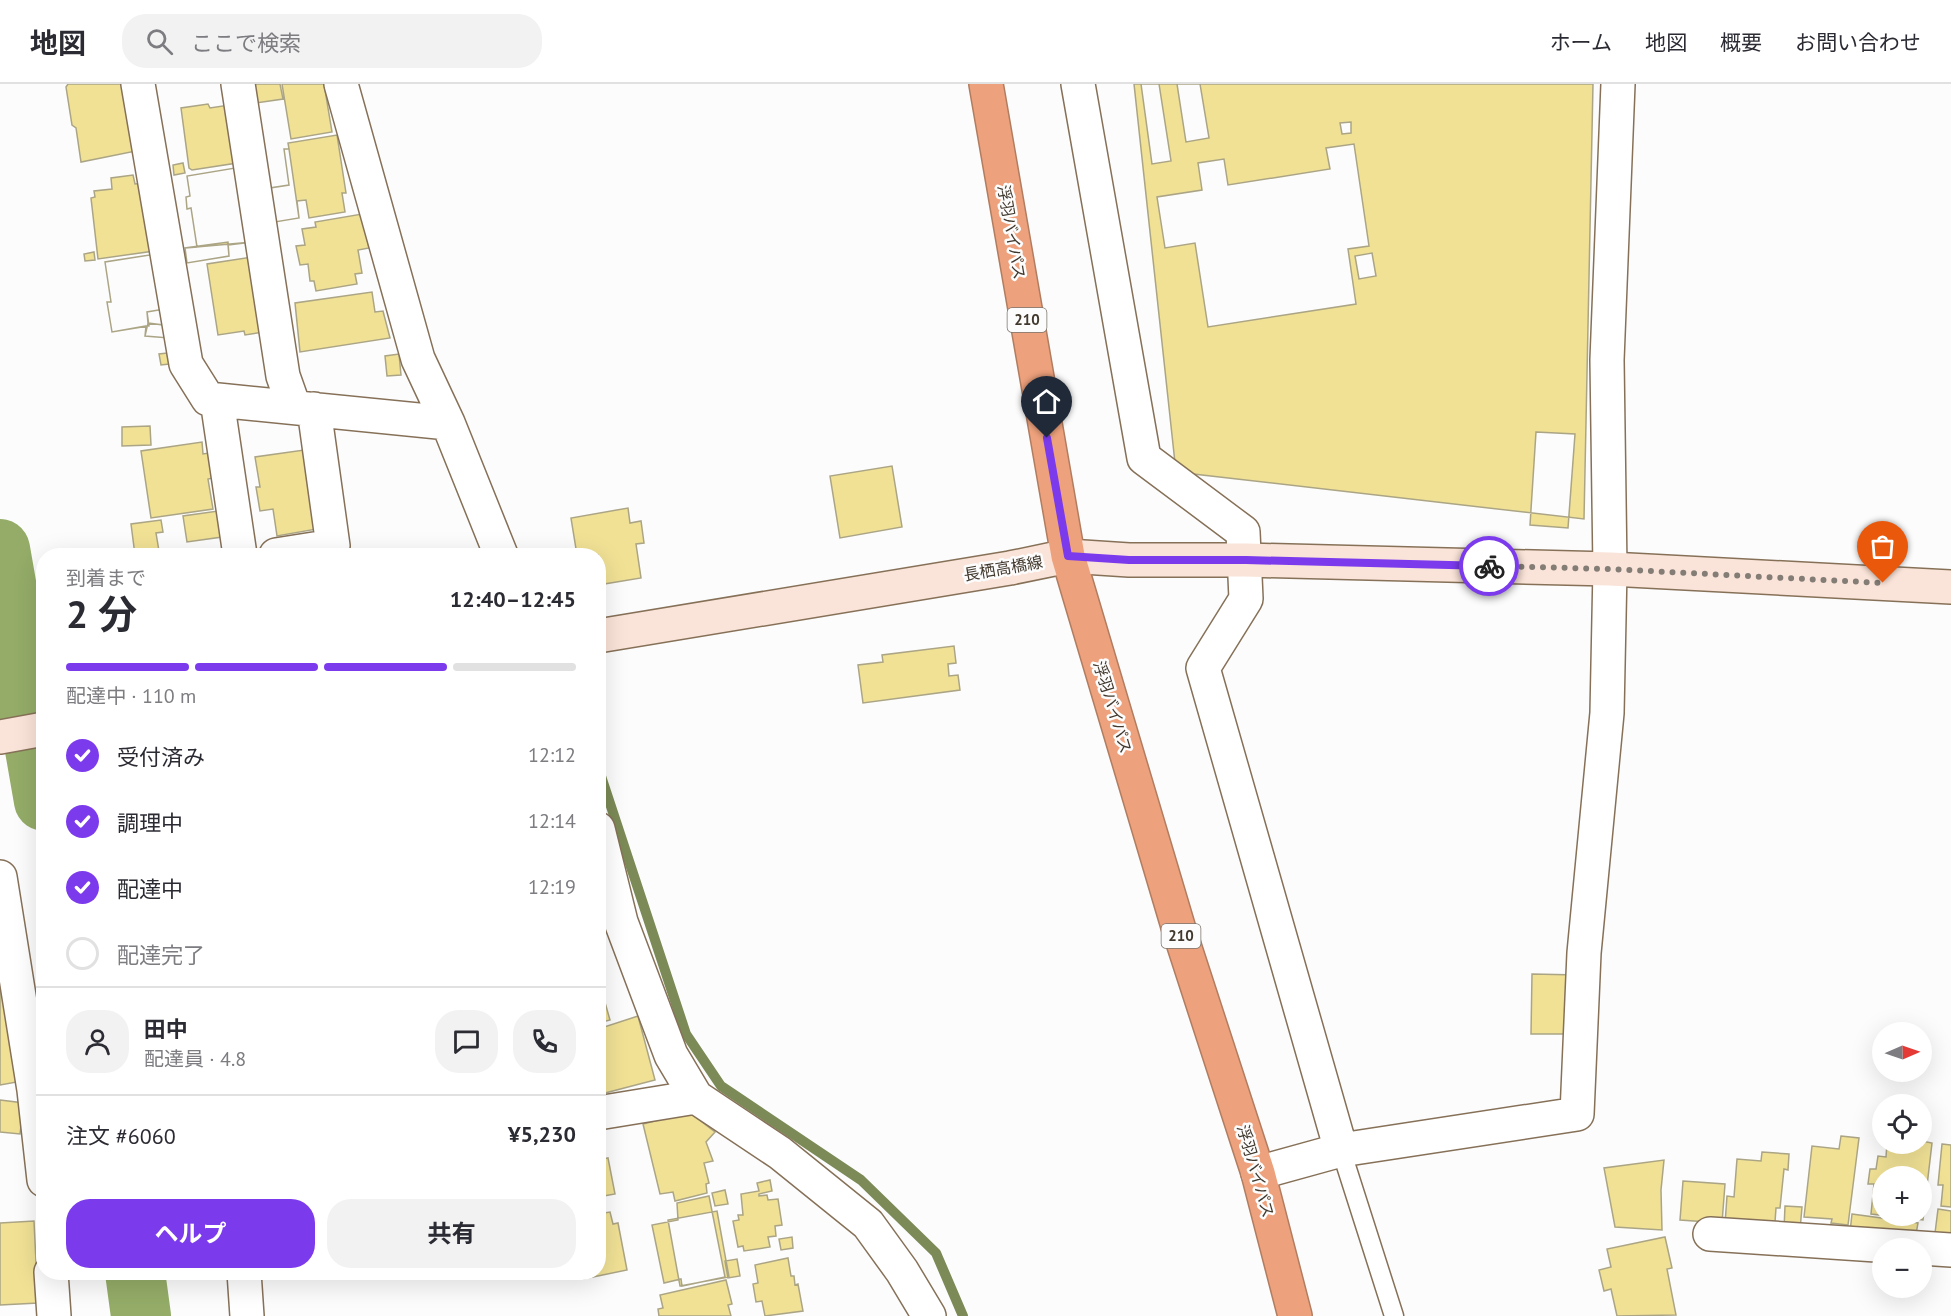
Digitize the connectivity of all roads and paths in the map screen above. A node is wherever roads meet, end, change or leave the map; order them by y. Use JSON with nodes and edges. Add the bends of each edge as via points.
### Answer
{"nodes":[{"id":1,"x":138,"y":84,"type":"edge"},
{"id":2,"x":238,"y":84,"type":"edge"},
{"id":3,"x":341,"y":84,"type":"edge"},
{"id":4,"x":986,"y":84,"type":"edge"},
{"id":5,"x":1078,"y":84,"type":"edge"},
{"id":6,"x":1618,"y":84,"type":"edge"},
{"id":7,"x":217,"y":400,"type":"junction"},
{"id":8,"x":304,"y":408,"type":"junction"},
{"id":9,"x":448,"y":423,"type":"junction"},
{"id":10,"x":239,"y":548,"type":"edge"},
{"id":11,"x":320,"y":548,"type":"edge"},
{"id":12,"x":498,"y":548,"type":"edge"},
{"id":13,"x":1068,"y":556,"type":"junction"},
{"id":14,"x":1246,"y":560,"type":"junction"},
{"id":15,"x":1610,"y":569,"type":"junction"},
{"id":16,"x":1951,"y":587,"type":"edge"},
{"id":17,"x":606,"y":635,"type":"edge"},
{"id":18,"x":36,"y":730,"type":"edge"},
{"id":19,"x":0,"y":736,"type":"edge"},
{"id":20,"x":0,"y":877,"type":"edge"},
{"id":21,"x":606,"y":892,"type":"edge"},
{"id":22,"x":3,"y":911,"type":"edge"},
{"id":23,"x":610,"y":924,"type":"edge"},
{"id":24,"x":696,"y":1097,"type":"junction"},
{"id":25,"x":36,"y":1108,"type":"edge"},
{"id":26,"x":606,"y":1112,"type":"edge"},
{"id":27,"x":1341,"y":1150,"type":"junction"},
{"id":28,"x":1258,"y":1173,"type":"junction"},
{"id":29,"x":1710,"y":1234,"type":"dead end"},
{"id":30,"x":1951,"y":1250,"type":"edge"},
{"id":31,"x":52,"y":1280,"type":"edge"},
{"id":32,"x":244,"y":1280,"type":"edge"},
{"id":33,"x":54,"y":1316,"type":"edge"},
{"id":34,"x":248,"y":1316,"type":"edge"},
{"id":35,"x":928,"y":1316,"type":"edge"},
{"id":36,"x":1295,"y":1316,"type":"edge"},
{"id":37,"x":1394,"y":1316,"type":"edge"}],
"edges":[{"from":1,"to":7,"type":"street","via":[[186,364],[208,399]]},
{"from":2,"to":8,"type":"street","via":[[283,376]]},
{"from":3,"to":9,"type":"street","via":[[418,359]]},
{"from":4,"to":13,"type":"highway","name":"浮羽バイパス","number":"210"},
{"from":5,"to":14,"type":"street","via":[[1144,458],[1243,532]]},
{"from":6,"to":15,"type":"street","via":[[1607,360]]},
{"from":7,"to":8,"type":"street"},
{"from":7,"to":10,"type":"street"},
{"from":8,"to":9,"type":"street"},
{"from":8,"to":11,"type":"street","via":[[333,546]]},
{"from":9,"to":12,"type":"street"},
{"from":13,"to":14,"type":"main road","name":"長栖高橋線"},
{"from":13,"to":17,"type":"main road","name":"長栖高橋線"},
{"from":13,"to":28,"type":"highway","name":"浮羽バイパス","number":"210","via":[[1180,933]]},
{"from":14,"to":15,"type":"main road","name":"長栖高橋線"},
{"from":14,"to":27,"type":"street","via":[[1246,599],[1203,668]]},
{"from":15,"to":16,"type":"main road","name":"長栖高橋線"},
{"from":15,"to":27,"type":"street","via":[[1607,713],[1584,953],[1577,1114]]},
{"from":18,"to":19,"type":"main road"},
{"from":20,"to":22,"type":"street"},
{"from":21,"to":23,"type":"street"},
{"from":22,"to":25,"type":"street"},
{"from":23,"to":24,"type":"street","via":[[671,1055]]},
{"from":24,"to":26,"type":"street"},
{"from":24,"to":35,"type":"street","via":[[780,1153],[868,1224]]},
{"from":27,"to":28,"type":"street"},
{"from":27,"to":37,"type":"lane"},
{"from":28,"to":36,"type":"highway","name":"浮羽バイパス","number":"210"},
{"from":29,"to":30,"type":"street"},
{"from":31,"to":33,"type":"street"},
{"from":32,"to":34,"type":"street"}]}
